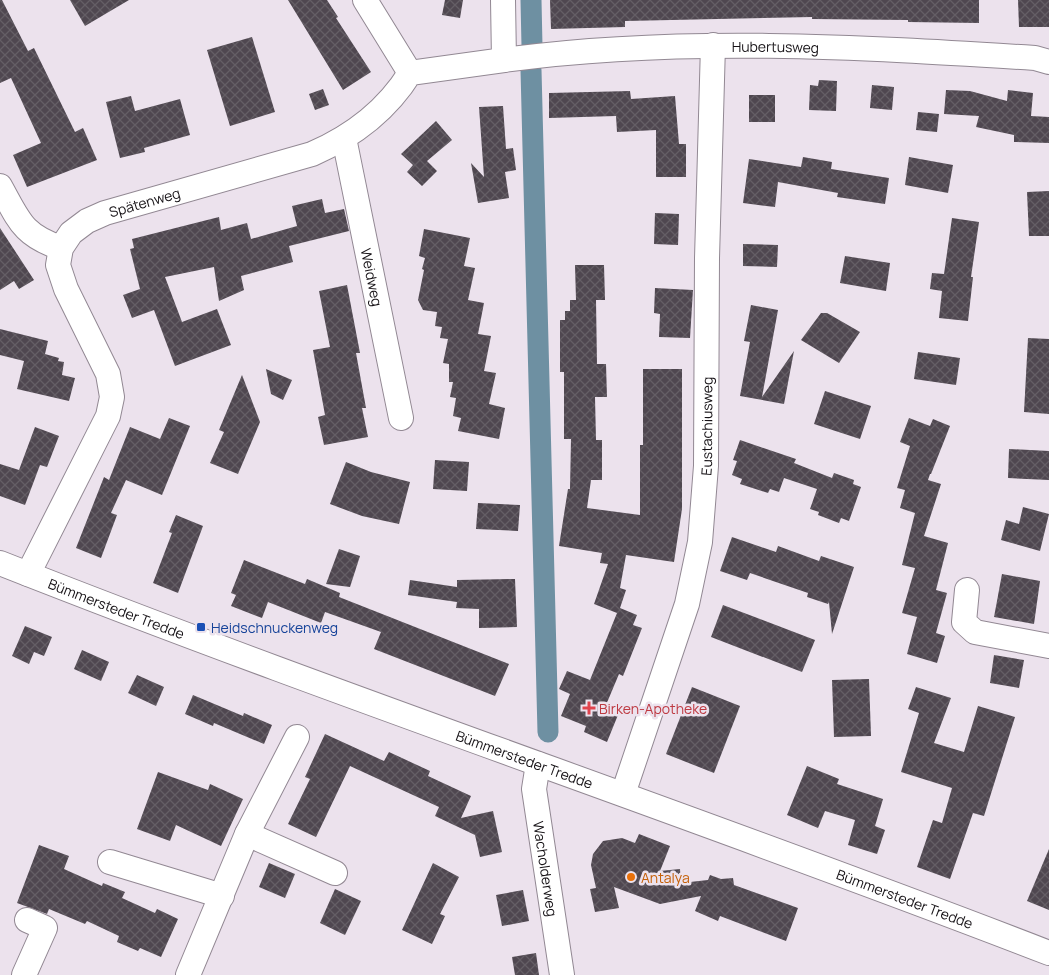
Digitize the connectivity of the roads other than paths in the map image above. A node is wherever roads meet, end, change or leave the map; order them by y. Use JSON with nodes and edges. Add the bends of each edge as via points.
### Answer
{"nodes":[{"id":1,"x":365,"y":0,"type":"edge"},
{"id":2,"x":503,"y":0,"type":"edge"},
{"id":3,"x":713,"y":45,"type":"junction"},
{"id":4,"x":504,"y":60,"type":"junction"},
{"id":5,"x":1049,"y":62,"type":"edge"},
{"id":6,"x":410,"y":73,"type":"junction"},
{"id":7,"x":344,"y":138,"type":"junction"},
{"id":8,"x":0,"y":186,"type":"edge"},
{"id":9,"x":61,"y":248,"type":"junction"},
{"id":10,"x":401,"y":418,"type":"dead end"},
{"id":11,"x":0,"y":563,"type":"edge"},
{"id":12,"x":28,"y":574,"type":"junction"},
{"id":13,"x":967,"y":590,"type":"dead end"},
{"id":14,"x":1049,"y":646,"type":"edge"},
{"id":15,"x":297,"y":737,"type":"dead end"},
{"id":16,"x":538,"y":764,"type":"junction"},
{"id":17,"x":623,"y":794,"type":"junction"},
{"id":18,"x":247,"y":834,"type":"junction"},
{"id":19,"x":110,"y":862,"type":"dead end"},
{"id":20,"x":335,"y":874,"type":"dead end"},
{"id":21,"x":222,"y":896,"type":"junction"},
{"id":22,"x":27,"y":920,"type":"dead end"},
{"id":23,"x":1049,"y":954,"type":"edge"},
{"id":24,"x":24,"y":975,"type":"edge"},
{"id":25,"x":188,"y":975,"type":"edge"},
{"id":26,"x":562,"y":975,"type":"edge"}],
"edges":[{"from":1,"to":6,"type":"street"},
{"from":2,"to":4,"type":"street"},
{"from":3,"to":4,"type":"street","name":"Hubertusweg","via":[[639,46]]},
{"from":3,"to":5,"type":"street","name":"Hubertusweg","via":[[868,48],[1035,58]]},
{"from":3,"to":17,"type":"street","name":"Eustachiusweg","via":[[706,466],[700,542],[687,604]]},
{"from":4,"to":6,"type":"street"},
{"from":6,"to":7,"type":"street","name":"Spätenweg","via":[[397,93]]},
{"from":7,"to":9,"type":"street","name":"Spätenweg","via":[[312,154],[105,213],[71,233]]},
{"from":7,"to":10,"type":"street","name":"Weidweg"},
{"from":8,"to":9,"type":"street","via":[[22,227],[41,241]]},
{"from":9,"to":12,"type":"street","via":[[58,265],[66,289],[108,374],[112,398],[108,416]]},
{"from":11,"to":12,"type":"street","name":"Bümmersteder Tredde"},
{"from":12,"to":16,"type":"street","name":"Bümmersteder Tredde"},
{"from":13,"to":14,"type":"street","via":[[964,622],[975,632]]},
{"from":15,"to":18,"type":"street"},
{"from":16,"to":17,"type":"street","name":"Bümmersteder Tredde"},
{"from":16,"to":26,"type":"street","name":"Wacholderweg","via":[[534,789]]},
{"from":17,"to":23,"type":"street","name":"Bümmersteder Tredde","via":[[798,857]]},
{"from":18,"to":20,"type":"street"},
{"from":18,"to":21,"type":"street"},
{"from":19,"to":21,"type":"street"},
{"from":21,"to":25,"type":"street"},
{"from":22,"to":24,"type":"street","via":[[45,928]]}]}
